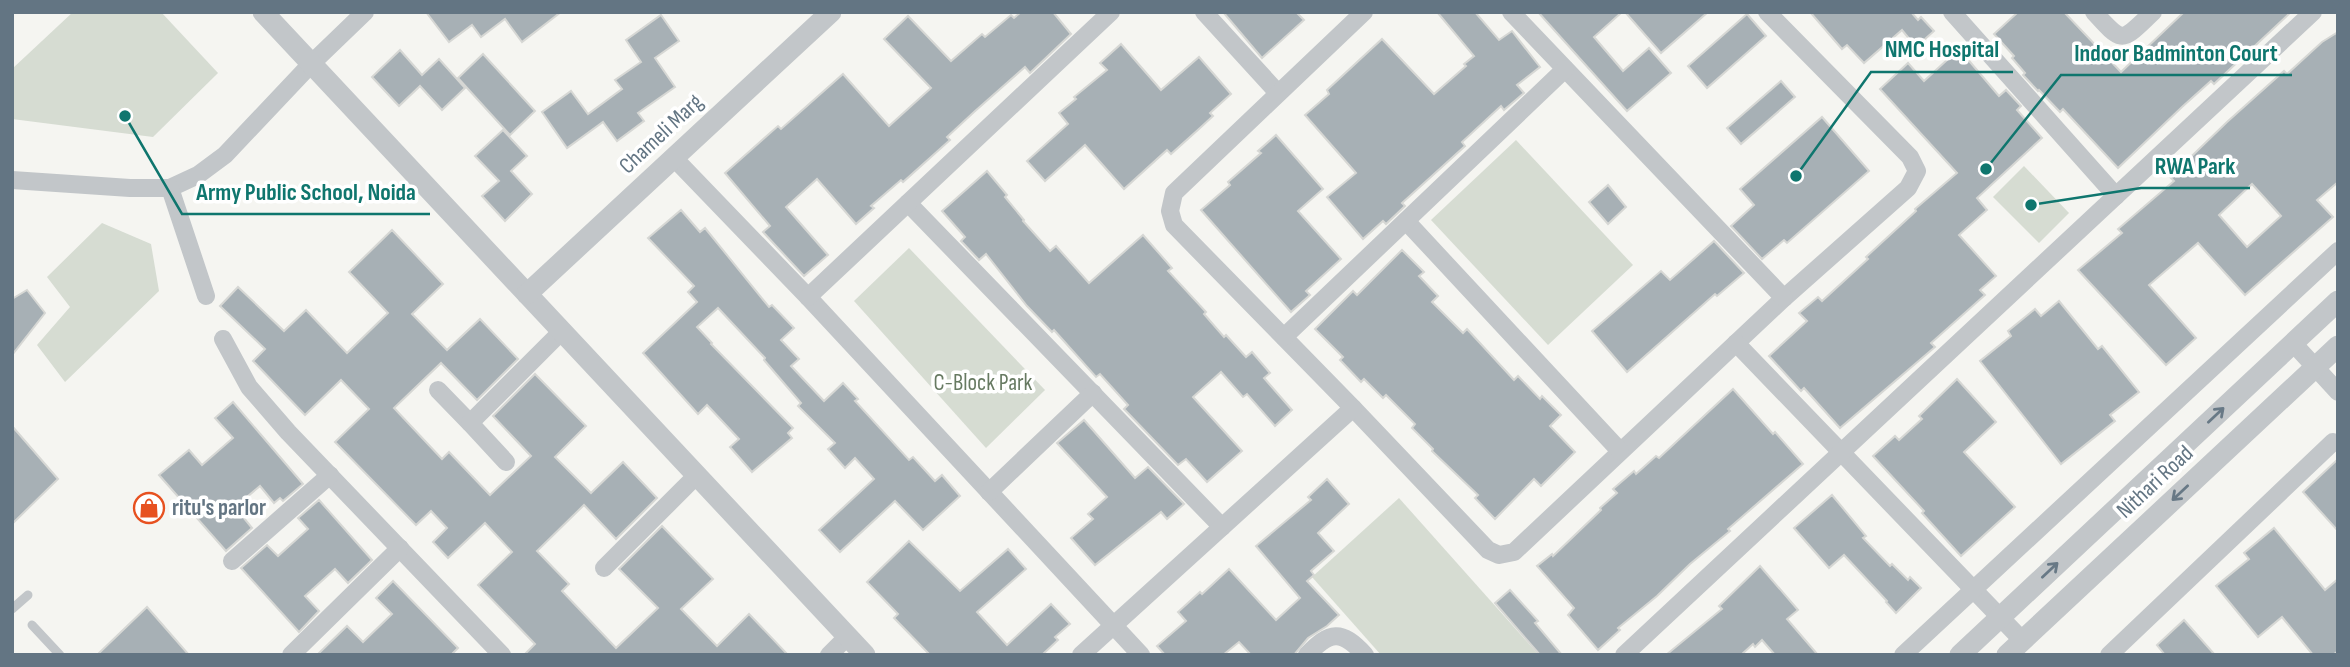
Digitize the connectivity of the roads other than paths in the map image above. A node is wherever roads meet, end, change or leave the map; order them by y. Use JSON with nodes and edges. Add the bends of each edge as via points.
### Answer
{"nodes":[{"id":1,"x":262,"y":12,"type":"edge"},
{"id":2,"x":365,"y":12,"type":"edge"},
{"id":3,"x":831,"y":12,"type":"edge"},
{"id":4,"x":1111,"y":12,"type":"edge"},
{"id":5,"x":1204,"y":12,"type":"edge"},
{"id":6,"x":1364,"y":12,"type":"edge"},
{"id":7,"x":1511,"y":12,"type":"edge"},
{"id":8,"x":2094,"y":12,"type":"edge"},
{"id":9,"x":2152,"y":12,"type":"edge"},
{"id":10,"x":2313,"y":12,"type":"edge"},
{"id":11,"x":1772,"y":14,"type":"edge"},
{"id":12,"x":1958,"y":14,"type":"edge"},
{"id":13,"x":311,"y":64,"type":"junction"},
{"id":14,"x":1566,"y":69,"type":"junction"},
{"id":15,"x":1278,"y":93,"type":"junction"},
{"id":16,"x":674,"y":158,"type":"junction"},
{"id":17,"x":12,"y":180,"type":"edge"},
{"id":18,"x":170,"y":188,"type":"junction"},
{"id":19,"x":2116,"y":196,"type":"junction"},
{"id":20,"x":908,"y":204,"type":"junction"},
{"id":21,"x":1406,"y":221,"type":"junction"},
{"id":22,"x":2338,"y":251,"type":"edge"},
{"id":23,"x":527,"y":294,"type":"junction"},
{"id":24,"x":206,"y":296,"type":"dead end"},
{"id":25,"x":808,"y":297,"type":"junction"},
{"id":26,"x":1784,"y":298,"type":"junction"},
{"id":27,"x":2338,"y":301,"type":"edge"},
{"id":28,"x":562,"y":331,"type":"junction"},
{"id":29,"x":1284,"y":337,"type":"junction"},
{"id":30,"x":223,"y":339,"type":"dead end"},
{"id":31,"x":2293,"y":342,"type":"junction"},
{"id":32,"x":1736,"y":343,"type":"junction"},
{"id":33,"x":2338,"y":346,"type":"edge"},
{"id":34,"x":2316,"y":368,"type":"junction"},
{"id":35,"x":438,"y":390,"type":"dead end"},
{"id":36,"x":2338,"y":392,"type":"edge"},
{"id":37,"x":1093,"y":393,"type":"junction"},
{"id":38,"x":1353,"y":408,"type":"junction"},
{"id":39,"x":470,"y":423,"type":"junction"},
{"id":40,"x":2333,"y":442,"type":"dead end"},
{"id":41,"x":1620,"y":451,"type":"junction"},
{"id":42,"x":1842,"y":452,"type":"junction"},
{"id":43,"x":506,"y":461,"type":"dead end"},
{"id":44,"x":330,"y":475,"type":"junction"},
{"id":45,"x":697,"y":475,"type":"junction"},
{"id":46,"x":989,"y":492,"type":"junction"},
{"id":47,"x":1222,"y":527,"type":"junction"},
{"id":48,"x":400,"y":548,"type":"junction"},
{"id":49,"x":232,"y":561,"type":"dead end"},
{"id":50,"x":604,"y":568,"type":"dead end"},
{"id":51,"x":1973,"y":589,"type":"junction"},
{"id":52,"x":28,"y":594,"type":"dead end"},
{"id":53,"x":12,"y":609,"type":"edge"},
{"id":54,"x":2000,"y":617,"type":"junction"},
{"id":55,"x":32,"y":625,"type":"dead end"},
{"id":56,"x":1114,"y":625,"type":"junction"},
{"id":57,"x":848,"y":636,"type":"junction"},
{"id":58,"x":2015,"y":648,"type":"edge"},
{"id":59,"x":489,"y":651,"type":"edge"},
{"id":60,"x":58,"y":654,"type":"edge"},
{"id":61,"x":291,"y":655,"type":"edge"},
{"id":62,"x":829,"y":655,"type":"edge"},
{"id":63,"x":866,"y":655,"type":"edge"},
{"id":64,"x":1081,"y":655,"type":"edge"},
{"id":65,"x":1141,"y":655,"type":"edge"},
{"id":66,"x":1307,"y":655,"type":"edge"},
{"id":67,"x":1365,"y":655,"type":"edge"},
{"id":68,"x":1624,"y":655,"type":"edge"},
{"id":69,"x":1903,"y":655,"type":"edge"},
{"id":70,"x":1959,"y":655,"type":"edge"},
{"id":71,"x":2109,"y":655,"type":"edge"}],
"edges":[{"from":1,"to":13,"type":"street"},
{"from":2,"to":13,"type":"street"},
{"from":3,"to":16,"type":"street","name":"Chameli Marg"},
{"from":4,"to":20,"type":"street"},
{"from":5,"to":15,"type":"street"},
{"from":6,"to":15,"type":"street"},
{"from":7,"to":14,"type":"street"},
{"from":8,"to":9,"type":"street","via":[[2122,37]]},
{"from":10,"to":19,"type":"street"},
{"from":11,"to":26,"type":"street","via":[[1910,157],[1917,171],[1908,188]]},
{"from":12,"to":19,"type":"street"},
{"from":13,"to":18,"type":"street","via":[[225,155]]},
{"from":13,"to":23,"type":"street"},
{"from":14,"to":21,"type":"street"},
{"from":14,"to":26,"type":"street"},
{"from":15,"to":29,"type":"street","via":[[1174,193],[1170,211],[1174,225]]},
{"from":16,"to":23,"type":"street","name":"Chameli Marg"},
{"from":16,"to":25,"type":"street"},
{"from":17,"to":18,"type":"street"},
{"from":18,"to":24,"type":"street"},
{"from":19,"to":42,"type":"street"},
{"from":20,"to":25,"type":"street"},
{"from":20,"to":37,"type":"street"},
{"from":21,"to":29,"type":"street"},
{"from":21,"to":41,"type":"street"},
{"from":22,"to":51,"type":"street"},
{"from":23,"to":28,"type":"street"},
{"from":25,"to":46,"type":"street"},
{"from":26,"to":32,"type":"street"},
{"from":27,"to":31,"type":"street"},
{"from":28,"to":39,"type":"street"},
{"from":28,"to":45,"type":"street"},
{"from":29,"to":38,"type":"street"},
{"from":30,"to":44,"type":"street","via":[[248,387]]},
{"from":31,"to":34,"type":"street"},
{"from":54,"to":31,"type":"street","one_way":true},
{"from":32,"to":41,"type":"street"},
{"from":32,"to":42,"type":"street"},
{"from":33,"to":34,"type":"street","name":"Nithari Road"},
{"from":34,"to":36,"type":"street"},
{"from":34,"to":58,"type":"street","name":"Nithari Road","one_way":true},
{"from":35,"to":39,"type":"street"},
{"from":37,"to":46,"type":"street"},
{"from":37,"to":47,"type":"street"},
{"from":38,"to":41,"type":"street","via":[[1488,551],[1499,555],[1514,552]]},
{"from":38,"to":47,"type":"street"},
{"from":39,"to":43,"type":"street"},
{"from":40,"to":71,"type":"street"},
{"from":42,"to":51,"type":"street"},
{"from":42,"to":68,"type":"street"},
{"from":44,"to":48,"type":"street"},
{"from":44,"to":49,"type":"street"},
{"from":45,"to":50,"type":"street"},
{"from":45,"to":57,"type":"street"},
{"from":46,"to":56,"type":"street"},
{"from":47,"to":56,"type":"street"},
{"from":48,"to":59,"type":"street"},
{"from":48,"to":61,"type":"street"},
{"from":51,"to":54,"type":"street"},
{"from":51,"to":69,"type":"street"},
{"from":52,"to":53,"type":"lane"},
{"from":54,"to":58,"type":"street"},
{"from":54,"to":70,"type":"street"},
{"from":55,"to":60,"type":"lane"},
{"from":56,"to":64,"type":"street"},
{"from":56,"to":65,"type":"street"},
{"from":57,"to":62,"type":"street"},
{"from":57,"to":63,"type":"street"},
{"from":66,"to":67,"type":"street","via":[[1323,639],[1337,636],[1351,640]]}]}
